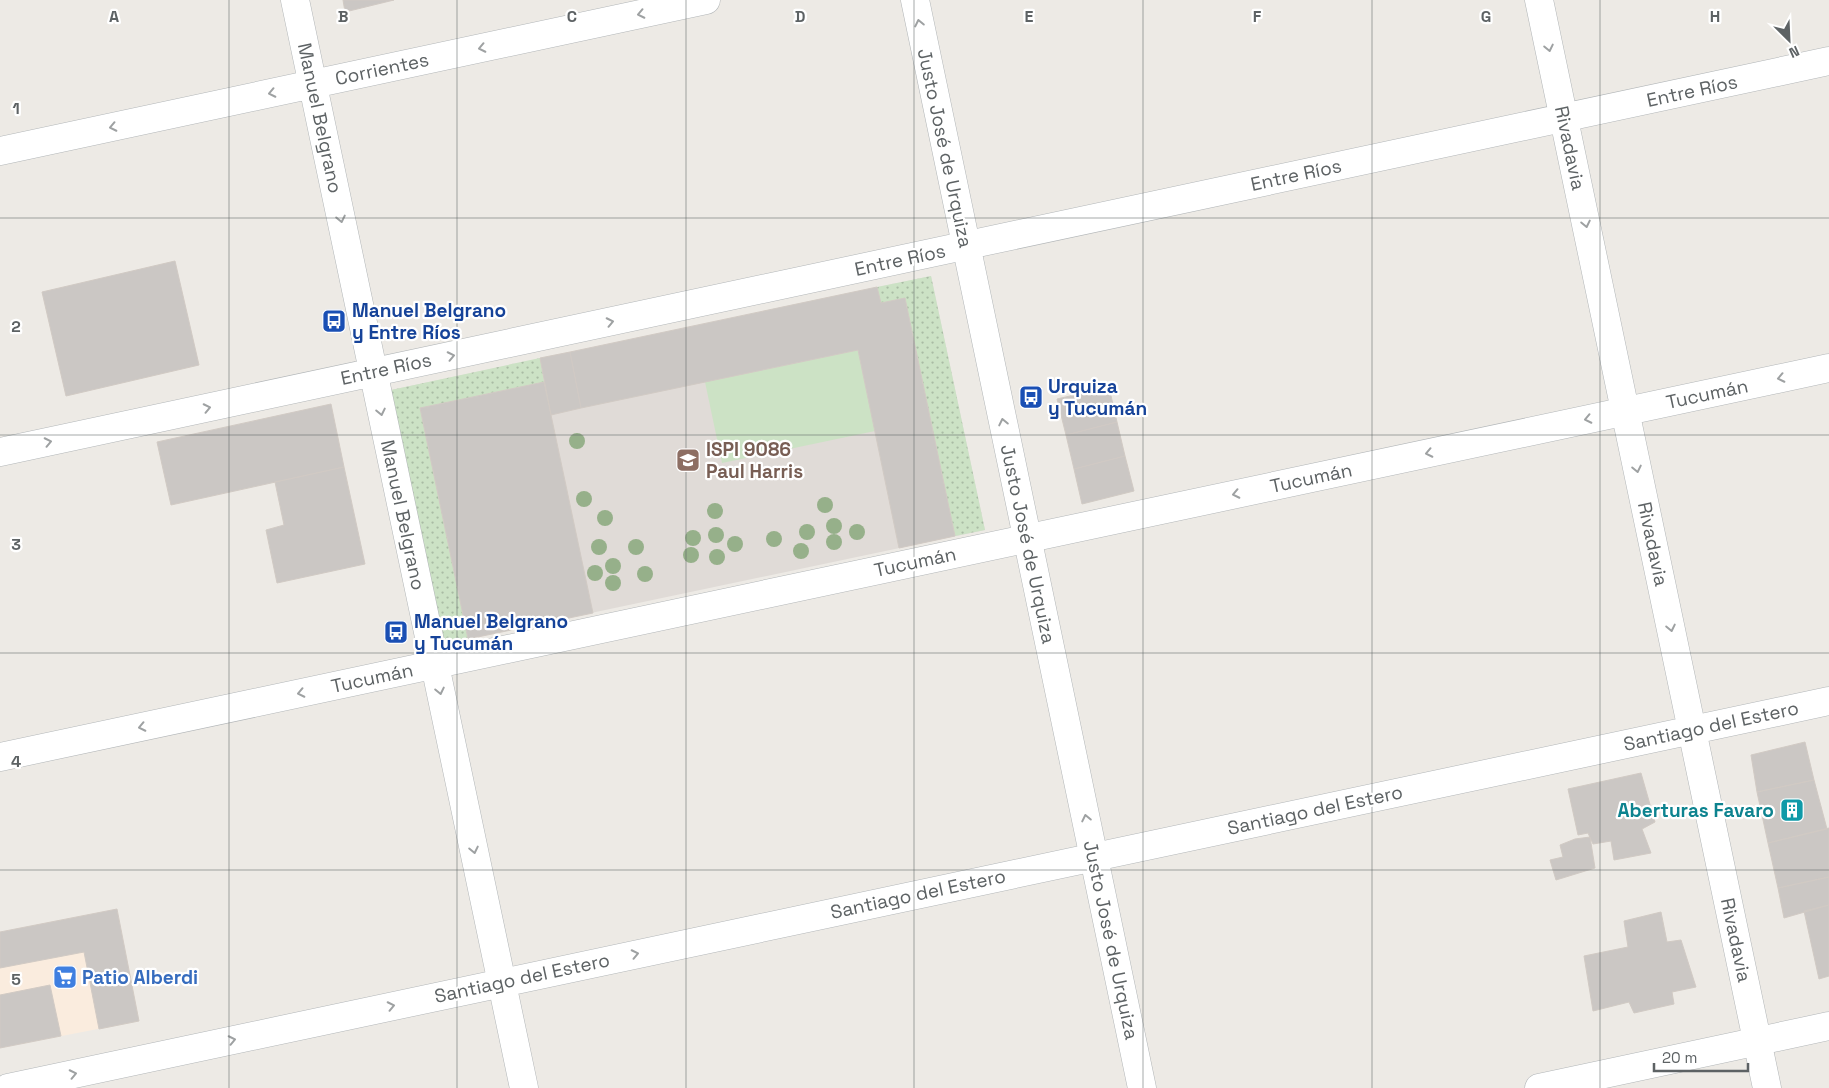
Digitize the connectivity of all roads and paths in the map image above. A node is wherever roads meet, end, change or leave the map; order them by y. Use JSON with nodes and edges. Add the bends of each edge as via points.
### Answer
{"nodes":[{"id":1,"x":295,"y":0,"type":"edge"},
{"id":2,"x":706,"y":0,"type":"edge"},
{"id":3,"x":915,"y":0,"type":"edge"},
{"id":4,"x":1540,"y":0,"type":"edge"},
{"id":5,"x":1829,"y":61,"type":"edge"},
{"id":6,"x":312,"y":84,"type":"junction"},
{"id":7,"x":1564,"y":118,"type":"junction"},
{"id":8,"x":0,"y":151,"type":"edge"},
{"id":9,"x":966,"y":245,"type":"junction"},
{"id":10,"x":1829,"y":368,"type":"edge"},
{"id":11,"x":373,"y":372,"type":"junction"},
{"id":12,"x":1625,"y":412,"type":"junction"},
{"id":13,"x":0,"y":452,"type":"edge"},
{"id":14,"x":1027,"y":538,"type":"junction"},
{"id":15,"x":435,"y":665,"type":"junction"},
{"id":16,"x":1829,"y":701,"type":"edge"},
{"id":17,"x":1692,"y":730,"type":"junction"},
{"id":18,"x":0,"y":757,"type":"edge"},
{"id":19,"x":1094,"y":857,"type":"junction"},
{"id":20,"x":502,"y":983,"type":"junction"},
{"id":21,"x":1829,"y":1026,"type":"edge"},
{"id":22,"x":1757,"y":1042,"type":"junction"},
{"id":23,"x":8,"y":1088,"type":"edge"},
{"id":24,"x":524,"y":1088,"type":"edge"},
{"id":25,"x":1142,"y":1088,"type":"edge"},
{"id":26,"x":1539,"y":1088,"type":"edge"},
{"id":27,"x":1767,"y":1088,"type":"edge"}],
"edges":[{"from":1,"to":6,"type":"street","name":"Manuel Belgrano"},
{"from":2,"to":6,"type":"street","name":"Corrientes","one_way":true},
{"from":9,"to":3,"type":"street","name":"Justo José de Urquiza","one_way":true},
{"from":4,"to":7,"type":"street","name":"Rivadavia","one_way":true},
{"from":5,"to":7,"type":"street","name":"Entre Ríos"},
{"from":6,"to":8,"type":"street","name":"Corrientes","one_way":true},
{"from":6,"to":11,"type":"street","name":"Manuel Belgrano","one_way":true},
{"from":7,"to":9,"type":"street","name":"Entre Ríos"},
{"from":7,"to":12,"type":"street","name":"Rivadavia","one_way":true},
{"from":11,"to":9,"type":"street","name":"Entre Ríos","one_way":true},
{"from":14,"to":9,"type":"street","name":"Justo José de Urquiza","one_way":true},
{"from":10,"to":12,"type":"street","name":"Tucumán","one_way":true},
{"from":13,"to":11,"type":"street","name":"Entre Ríos","one_way":true},
{"from":11,"to":15,"type":"street","name":"Manuel Belgrano","one_way":true},
{"from":12,"to":14,"type":"street","name":"Tucumán","one_way":true},
{"from":12,"to":17,"type":"street","name":"Rivadavia","one_way":true},
{"from":14,"to":15,"type":"street","name":"Tucumán"},
{"from":19,"to":14,"type":"street","name":"Justo José de Urquiza","one_way":true},
{"from":15,"to":18,"type":"street","name":"Tucumán","one_way":true},
{"from":15,"to":20,"type":"street","name":"Manuel Belgrano","one_way":true},
{"from":16,"to":17,"type":"street","name":"Santiago del Estero"},
{"from":17,"to":19,"type":"street","name":"Santiago del Estero"},
{"from":17,"to":22,"type":"street","name":"Rivadavia"},
{"from":20,"to":19,"type":"street","name":"Santiago del Estero","one_way":true},
{"from":19,"to":25,"type":"street","name":"Justo José de Urquiza"},
{"from":23,"to":20,"type":"street","name":"Santiago del Estero","one_way":true},
{"from":20,"to":24,"type":"street","name":"Manuel Belgrano"},
{"from":21,"to":22,"type":"street"},
{"from":22,"to":26,"type":"street"},
{"from":22,"to":27,"type":"street","name":"Rivadavia"}]}
